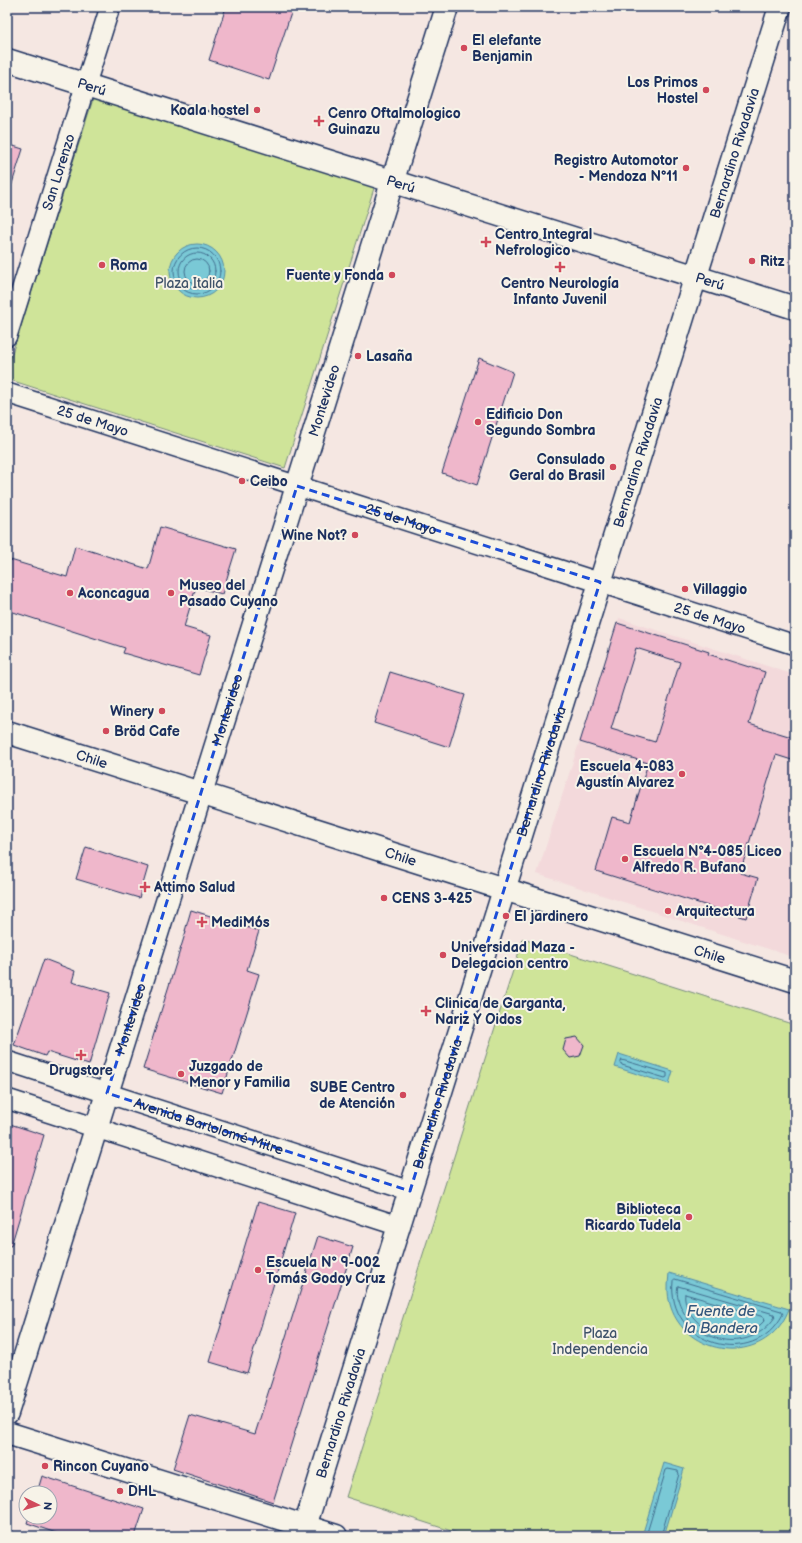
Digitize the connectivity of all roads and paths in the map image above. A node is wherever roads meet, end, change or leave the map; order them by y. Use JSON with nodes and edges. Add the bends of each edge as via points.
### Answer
{"nodes":[{"id":1,"x":110,"y":7,"type":"edge"},
{"id":2,"x":448,"y":7,"type":"edge"},
{"id":3,"x":780,"y":7,"type":"edge"},
{"id":4,"x":7,"y":60,"type":"edge"},
{"id":5,"x":86,"y":84,"type":"junction"},
{"id":6,"x":393,"y":181,"type":"junction"},
{"id":7,"x":696,"y":276,"type":"junction"},
{"id":8,"x":795,"y":308,"type":"edge"},
{"id":9,"x":7,"y":336,"type":"edge"},
{"id":10,"x":7,"y":393,"type":"edge"},
{"id":11,"x":297,"y":486,"type":"junction"},
{"id":12,"x":600,"y":582,"type":"junction"},
{"id":13,"x":795,"y":645,"type":"edge"},
{"id":14,"x":7,"y":732,"type":"edge"},
{"id":15,"x":201,"y":794,"type":"junction"},
{"id":16,"x":504,"y":889,"type":"junction"},
{"id":17,"x":795,"y":981,"type":"edge"},
{"id":18,"x":7,"y":1061,"type":"edge"},
{"id":19,"x":107,"y":1093,"type":"junction"},
{"id":20,"x":7,"y":1099,"type":"edge"},
{"id":21,"x":96,"y":1128,"type":"junction"},
{"id":22,"x":410,"y":1191,"type":"junction"},
{"id":23,"x":399,"y":1226,"type":"junction"},
{"id":24,"x":7,"y":1413,"type":"edge"},
{"id":25,"x":7,"y":1433,"type":"edge"},
{"id":26,"x":303,"y":1531,"type":"edge"},
{"id":27,"x":336,"y":1536,"type":"edge"}],
"edges":[{"from":1,"to":5,"type":"street","name":"San Lorenzo"},
{"from":2,"to":6,"type":"street","name":"Montevideo"},
{"from":3,"to":7,"type":"street","name":"Bernardino Rivadavia"},
{"from":4,"to":5,"type":"street","name":"Perú"},
{"from":5,"to":6,"type":"street","name":"Perú"},
{"from":5,"to":9,"type":"street","name":"San Lorenzo"},
{"from":6,"to":7,"type":"street","name":"Perú"},
{"from":6,"to":11,"type":"street","name":"Montevideo"},
{"from":7,"to":8,"type":"street","name":"Perú"},
{"from":7,"to":12,"type":"street","name":"Bernardino Rivadavia"},
{"from":10,"to":11,"type":"street","name":"25 de Mayo"},
{"from":11,"to":12,"type":"street","name":"25 de Mayo"},
{"from":11,"to":15,"type":"street","name":"Montevideo"},
{"from":12,"to":13,"type":"street","name":"25 de Mayo"},
{"from":12,"to":16,"type":"street","name":"Bernardino Rivadavia"},
{"from":14,"to":15,"type":"street","name":"Chile"},
{"from":15,"to":16,"type":"street","name":"Chile"},
{"from":15,"to":19,"type":"street","name":"Montevideo"},
{"from":16,"to":17,"type":"street","name":"Chile"},
{"from":16,"to":22,"type":"street","name":"Bernardino Rivadavia"},
{"from":18,"to":19,"type":"street","name":"Avenida Bartolomé Mitre"},
{"from":19,"to":21,"type":"street","name":"Montevideo"},
{"from":19,"to":22,"type":"street","name":"Avenida Bartolomé Mitre"},
{"from":20,"to":21,"type":"street"},
{"from":21,"to":23,"type":"street"},
{"from":21,"to":24,"type":"street","name":"Montevideo"},
{"from":22,"to":23,"type":"street","name":"Bernardino Rivadavia"},
{"from":23,"to":26,"type":"street","name":"Bernardino Rivadavia"},
{"from":25,"to":26,"type":"street"},
{"from":26,"to":27,"type":"street"}]}
